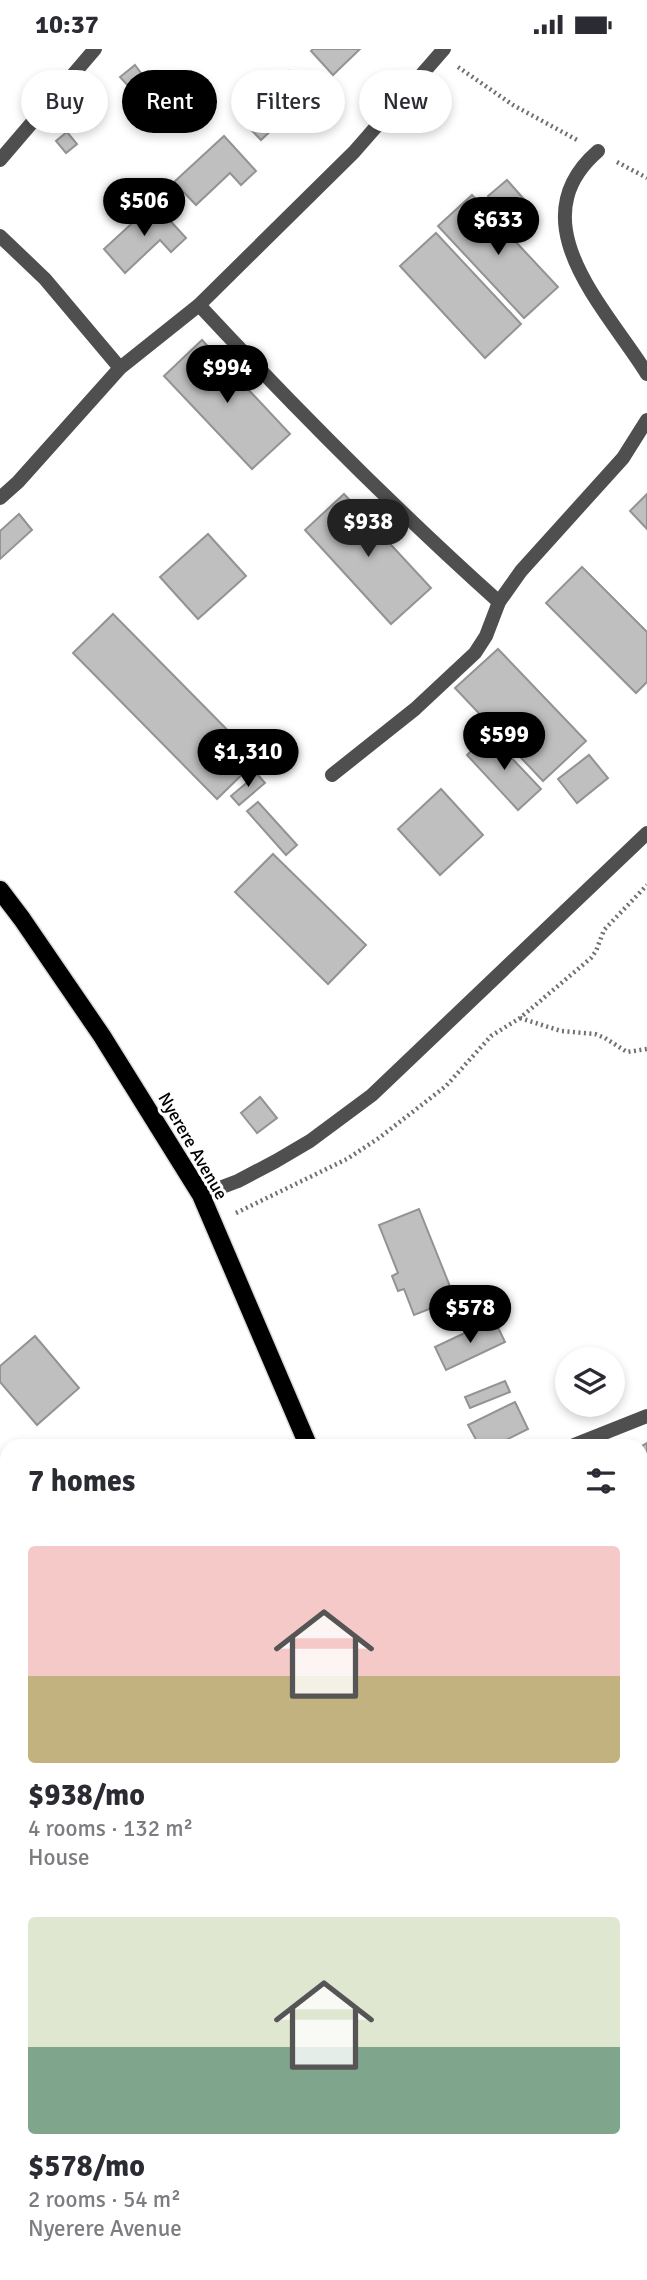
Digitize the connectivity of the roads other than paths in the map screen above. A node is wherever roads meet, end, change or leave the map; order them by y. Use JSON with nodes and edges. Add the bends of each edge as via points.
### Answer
{"nodes":[{"id":1,"x":95,"y":49,"type":"edge"},
{"id":2,"x":442,"y":52,"type":"edge"},
{"id":3,"x":598,"y":151,"type":"road end"},
{"id":4,"x":0,"y":160,"type":"edge"},
{"id":5,"x":0,"y":236,"type":"edge"},
{"id":6,"x":199,"y":305,"type":"junction"},
{"id":7,"x":120,"y":369,"type":"junction"},
{"id":8,"x":647,"y":374,"type":"edge"},
{"id":9,"x":647,"y":420,"type":"edge"},
{"id":10,"x":0,"y":498,"type":"edge"},
{"id":11,"x":499,"y":602,"type":"junction"},
{"id":12,"x":332,"y":775,"type":"dead end"},
{"id":13,"x":647,"y":832,"type":"edge"},
{"id":14,"x":0,"y":890,"type":"edge"},
{"id":15,"x":201,"y":1195,"type":"junction"},
{"id":16,"x":647,"y":1416,"type":"edge"},
{"id":17,"x":305,"y":1439,"type":"edge"},
{"id":18,"x":589,"y":1439,"type":"edge"}],
"edges":[{"from":1,"to":4,"type":"street"},
{"from":2,"to":6,"type":"street","via":[[354,152]]},
{"from":3,"to":8,"type":"street","via":[[573,180],[565,230],[582,279]]},
{"from":5,"to":7,"type":"street","via":[[45,279]]},
{"from":6,"to":7,"type":"street"},
{"from":6,"to":11,"type":"street","via":[[322,434]]},
{"from":7,"to":10,"type":"street"},
{"from":9,"to":11,"type":"street","via":[[623,458],[521,571]]},
{"from":11,"to":12,"type":"street","via":[[475,653],[415,709]]},
{"from":13,"to":15,"type":"street","via":[[372,1095],[276,1161]]},
{"from":14,"to":15,"type":"main road","name":"Nyerere Avenue","via":[[102,1036]]},
{"from":15,"to":17,"type":"main road","name":"Nyerere Avenue"},
{"from":16,"to":18,"type":"street"}]}
